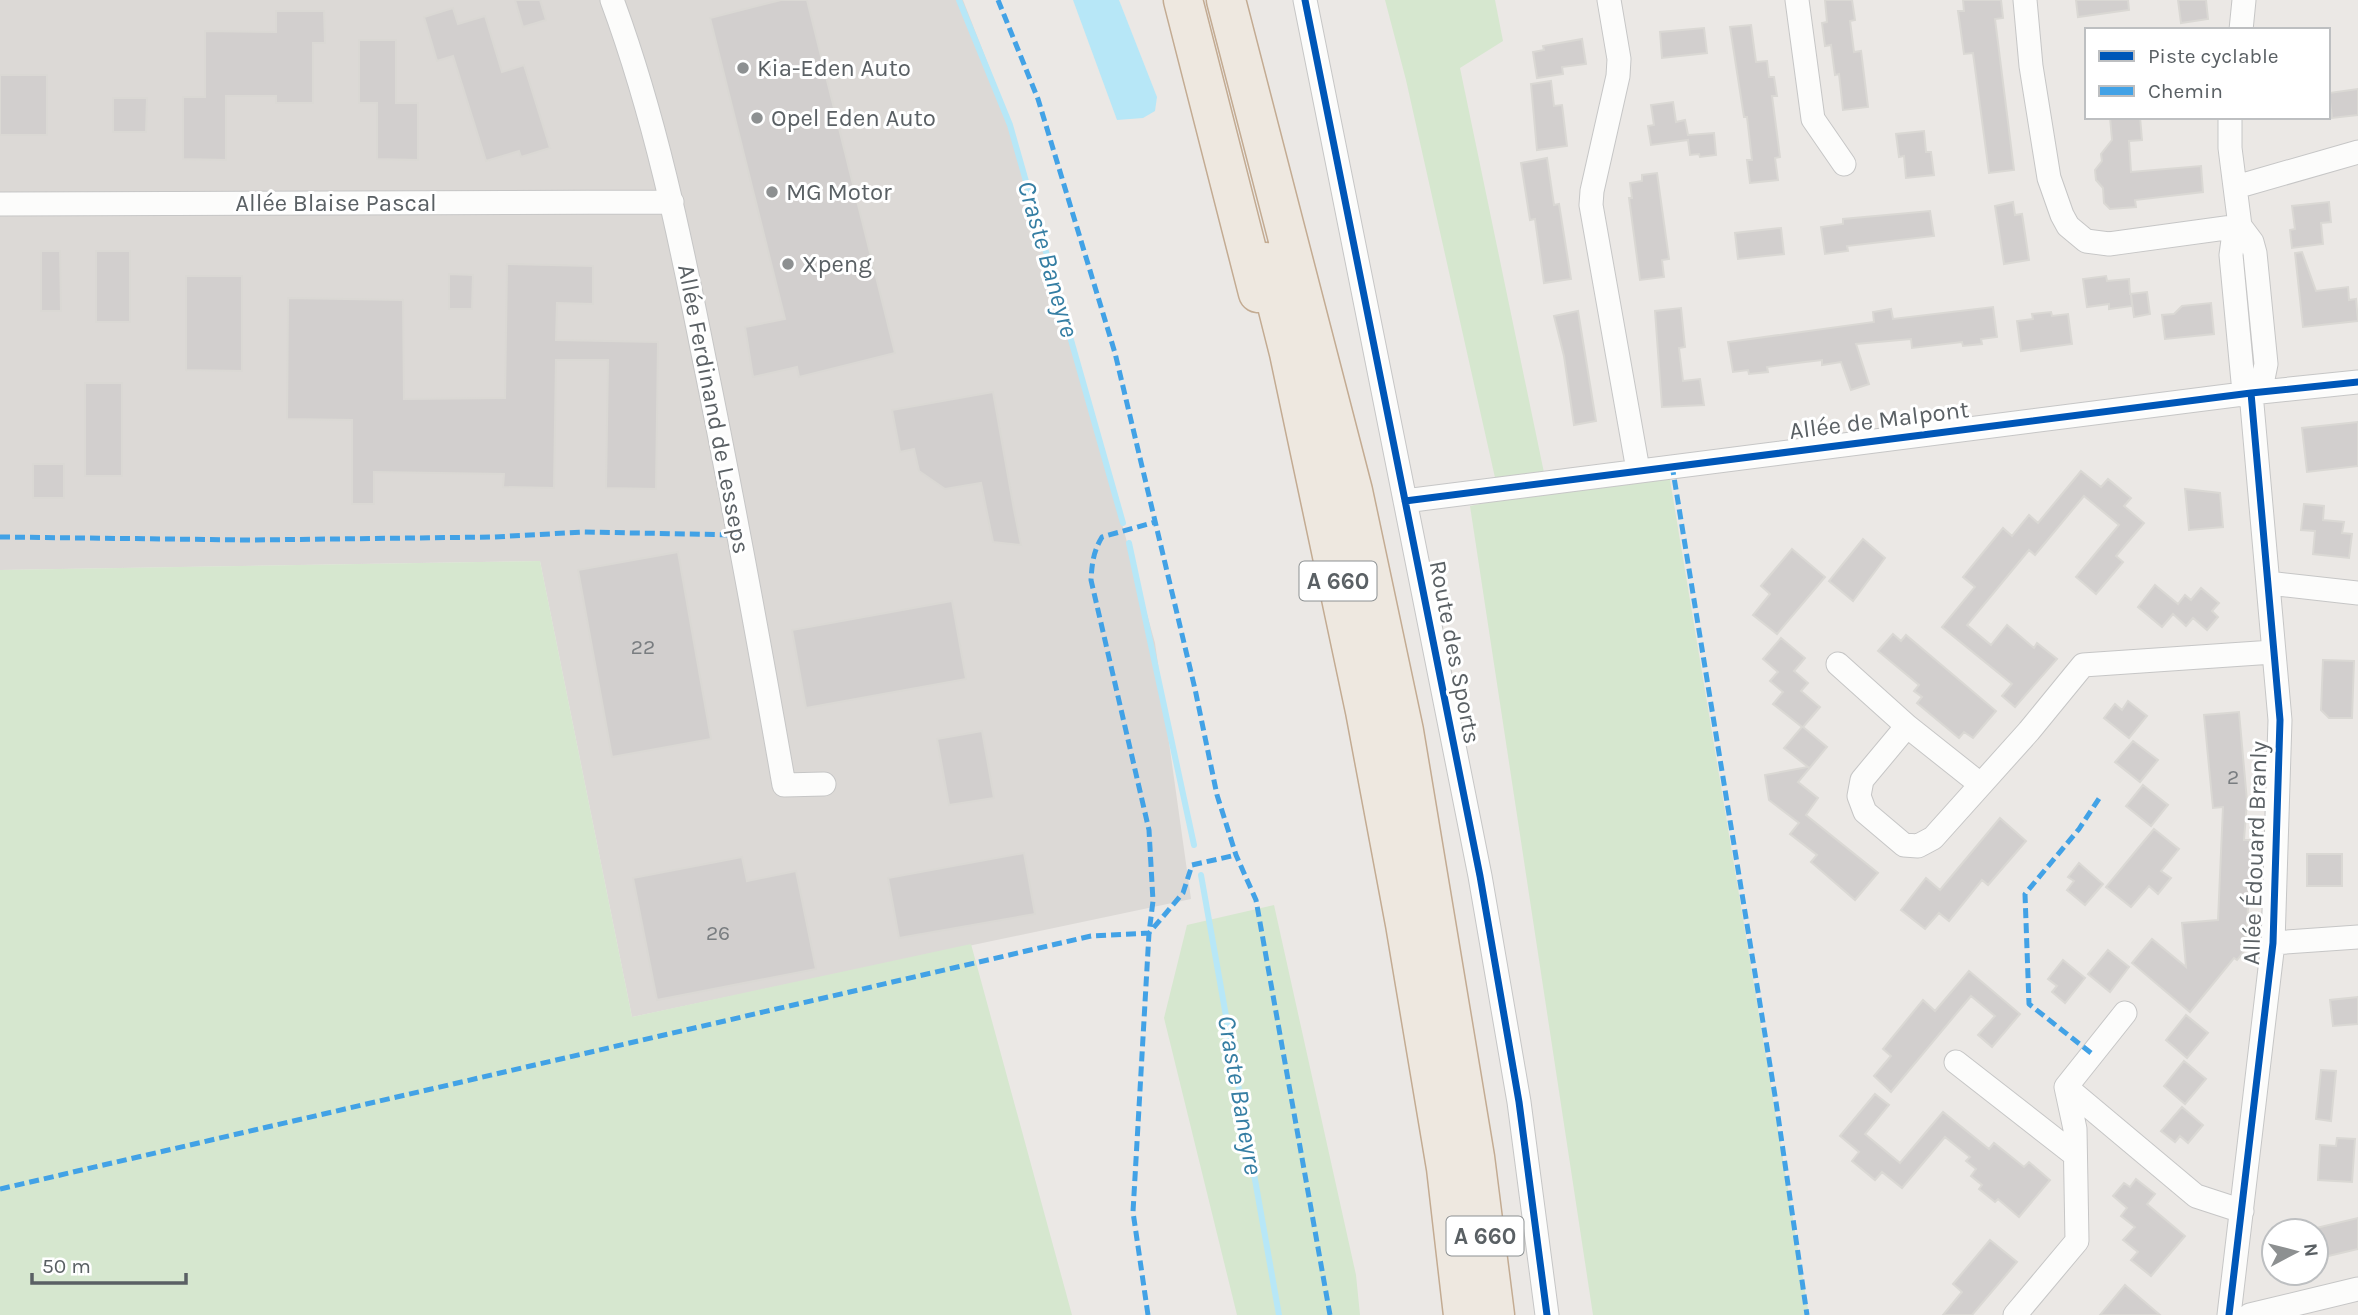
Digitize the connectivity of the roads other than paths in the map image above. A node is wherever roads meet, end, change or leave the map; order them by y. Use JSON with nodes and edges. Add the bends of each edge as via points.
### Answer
{"nodes":[{"id":1,"x":611,"y":0,"type":"edge"},
{"id":2,"x":1183,"y":0,"type":"edge"},
{"id":3,"x":1201,"y":0,"type":"edge"},
{"id":4,"x":1226,"y":0,"type":"edge"},
{"id":5,"x":1253,"y":0,"type":"edge"},
{"id":6,"x":1306,"y":0,"type":"edge"},
{"id":7,"x":1609,"y":0,"type":"edge"},
{"id":8,"x":1797,"y":0,"type":"edge"},
{"id":9,"x":2025,"y":0,"type":"edge"},
{"id":10,"x":2244,"y":0,"type":"edge"},
{"id":11,"x":2241,"y":28,"type":"edge"},
{"id":12,"x":2230,"y":119,"type":"edge"},
{"id":13,"x":2358,"y":152,"type":"edge"},
{"id":14,"x":1844,"y":164,"type":"dead end"},
{"id":15,"x":2236,"y":187,"type":"junction"},
{"id":16,"x":672,"y":202,"type":"junction"},
{"id":17,"x":0,"y":204,"type":"edge"},
{"id":18,"x":2240,"y":226,"type":"junction"},
{"id":19,"x":2358,"y":382,"type":"edge"},
{"id":20,"x":2251,"y":393,"type":"junction"},
{"id":21,"x":1638,"y":470,"type":"junction"},
{"id":22,"x":1353,"y":491,"type":"junction"},
{"id":23,"x":1405,"y":501,"type":"junction"},
{"id":24,"x":2268,"y":583,"type":"junction"},
{"id":25,"x":2358,"y":593,"type":"edge"},
{"id":26,"x":2273,"y":652,"type":"junction"},
{"id":27,"x":1839,"y":664,"type":"dead end"},
{"id":28,"x":1365,"y":711,"type":"junction"},
{"id":29,"x":1907,"y":726,"type":"junction"},
{"id":30,"x":824,"y":784,"type":"dead end"},
{"id":31,"x":1980,"y":784,"type":"junction"},
{"id":32,"x":2358,"y":937,"type":"edge"},
{"id":33,"x":2273,"y":943,"type":"junction"},
{"id":34,"x":2125,"y":1013,"type":"dead end"},
{"id":35,"x":1956,"y":1062,"type":"dead end"},
{"id":36,"x":2066,"y":1087,"type":"junction"},
{"id":37,"x":2075,"y":1154,"type":"junction"},
{"id":38,"x":2242,"y":1211,"type":"junction"},
{"id":39,"x":2358,"y":1289,"type":"edge"},
{"id":40,"x":1464,"y":1315,"type":"edge"},
{"id":41,"x":1495,"y":1315,"type":"edge"},
{"id":42,"x":1547,"y":1315,"type":"edge"},
{"id":43,"x":2015,"y":1315,"type":"edge"},
{"id":44,"x":2229,"y":1315,"type":"edge"},
{"id":45,"x":2250,"y":1315,"type":"edge"}],
"edges":[{"from":1,"to":16,"type":"street","name":"Allée Ferdinand de Lesseps"},
{"from":2,"to":28,"type":"highway"},
{"from":3,"to":28,"type":"highway","number":"A 660","via":[[1289,353]]},
{"from":4,"to":22,"type":"highway","number":"A 660"},
{"from":5,"to":22,"type":"highway"},
{"from":6,"to":23,"type":"street","name":"Route des Sports"},
{"from":7,"to":21,"type":"street","via":[[1618,76],[1591,205]]},
{"from":8,"to":14,"type":"street","via":[[1813,120]]},
{"from":9,"to":18,"type":"street","via":[[2047,165],[2068,226],[2086,241],[2109,244]]},
{"from":10,"to":11,"type":"street"},
{"from":12,"to":15,"type":"street"},
{"from":13,"to":15,"type":"street"},
{"from":15,"to":18,"type":"street"},
{"from":16,"to":17,"type":"street","name":"Allée Blaise Pascal"},
{"from":16,"to":30,"type":"street","name":"Allée Ferdinand de Lesseps","via":[[784,785]]},
{"from":18,"to":20,"type":"street","name":"Allée Édouard Branly","via":[[2231,255],[2244,382]]},
{"from":19,"to":20,"type":"street","name":"Allée de Malpont"},
{"from":20,"to":21,"type":"street","name":"Allée de Malpont"},
{"from":20,"to":24,"type":"street","name":"Allée Édouard Branly"},
{"from":21,"to":23,"type":"street","name":"Allée de Malpont"},
{"from":22,"to":41,"type":"highway","number":"A 660","via":[[1404,731],[1475,1157]]},
{"from":23,"to":42,"type":"street","name":"Route des Sports","via":[[1519,1102]]},
{"from":24,"to":25,"type":"street"},
{"from":24,"to":26,"type":"street","name":"Allée Édouard Branly"},
{"from":26,"to":31,"type":"street","via":[[2083,665]]},
{"from":26,"to":33,"type":"street","name":"Allée Édouard Branly","via":[[2280,720]]},
{"from":27,"to":29,"type":"street"},
{"from":28,"to":40,"type":"highway","number":"A 660","via":[[1446,1168]]},
{"from":29,"to":31,"type":"street"},
{"from":29,"to":31,"type":"street","via":[[1862,780],[1860,796],[1865,811],[1904,845],[1918,846],[1933,838]]},
{"from":32,"to":33,"type":"street"},
{"from":33,"to":38,"type":"street","name":"Allée Édouard Branly"},
{"from":34,"to":36,"type":"street"},
{"from":35,"to":37,"type":"street"},
{"from":36,"to":37,"type":"street"},
{"from":36,"to":38,"type":"street","via":[[2196,1196]]},
{"from":37,"to":43,"type":"street","via":[[2077,1241]]},
{"from":38,"to":44,"type":"street","name":"Allée Édouard Branly"},
{"from":39,"to":45,"type":"street"}]}
